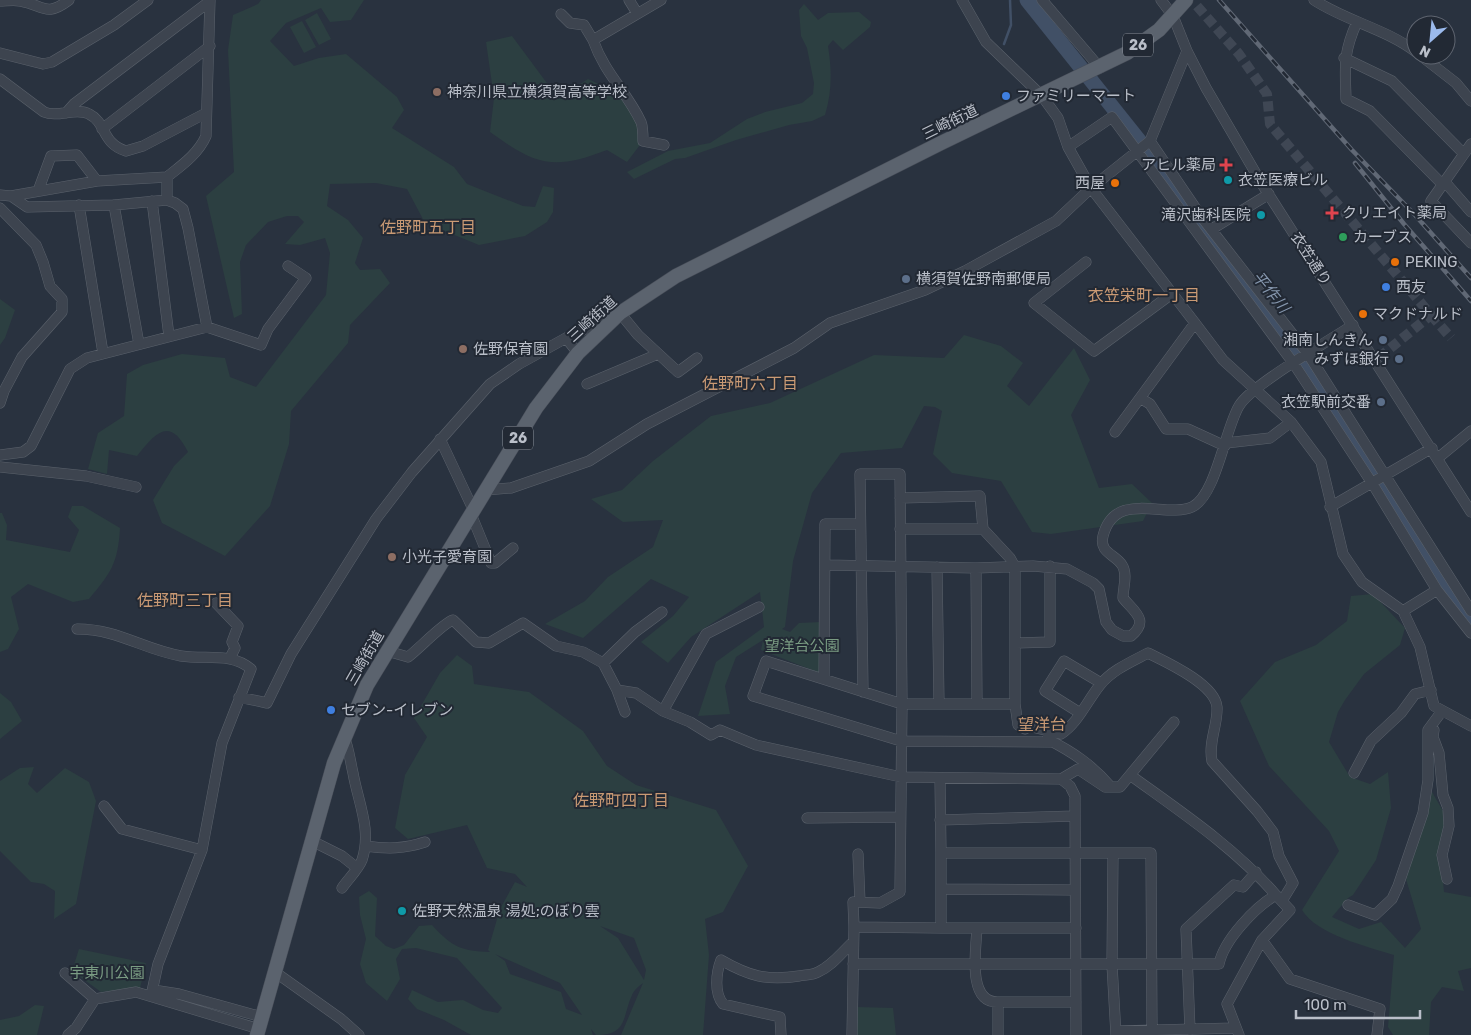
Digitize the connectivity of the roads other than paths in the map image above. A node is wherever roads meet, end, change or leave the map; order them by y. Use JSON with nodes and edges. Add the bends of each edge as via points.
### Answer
{"nodes":[{"id":1,"x":0,"y":0,"type":"edge"},
{"id":2,"x":21,"y":0,"type":"edge"},
{"id":3,"x":69,"y":0,"type":"edge"},
{"id":4,"x":148,"y":0,"type":"edge"},
{"id":5,"x":629,"y":0,"type":"edge"},
{"id":6,"x":661,"y":0,"type":"edge"},
{"id":7,"x":962,"y":0,"type":"edge"},
{"id":8,"x":1042,"y":0,"type":"edge"},
{"id":9,"x":1161,"y":0,"type":"edge"},
{"id":10,"x":1186,"y":0,"type":"edge"},
{"id":11,"x":1314,"y":0,"type":"edge"},
{"id":12,"x":210,"y":1,"type":"edge"},
{"id":13,"x":637,"y":13,"type":"junction"},
{"id":14,"x":561,"y":14,"type":"dead end"},
{"id":15,"x":1173,"y":16,"type":"junction"},
{"id":16,"x":1357,"y":22,"type":"junction"},
{"id":17,"x":594,"y":40,"type":"junction"},
{"id":18,"x":210,"y":46,"type":"junction"},
{"id":19,"x":1406,"y":47,"type":"edge"},
{"id":20,"x":1187,"y":51,"type":"junction"},
{"id":21,"x":0,"y":54,"type":"edge"},
{"id":22,"x":1344,"y":58,"type":"junction"},
{"id":23,"x":1432,"y":65,"type":"edge"},
{"id":24,"x":1099,"y":68,"type":"junction"},
{"id":25,"x":0,"y":78,"type":"edge"},
{"id":26,"x":1042,"y":96,"type":"junction"},
{"id":27,"x":1471,"y":102,"type":"edge"},
{"id":28,"x":66,"y":113,"type":"junction"},
{"id":29,"x":206,"y":113,"type":"junction"},
{"id":30,"x":102,"y":129,"type":"junction"},
{"id":31,"x":1150,"y":141,"type":"junction"},
{"id":32,"x":664,"y":145,"type":"dead end"},
{"id":33,"x":1068,"y":146,"type":"junction"},
{"id":34,"x":1137,"y":150,"type":"junction"},
{"id":35,"x":1468,"y":151,"type":"edge"},
{"id":36,"x":167,"y":177,"type":"junction"},
{"id":37,"x":97,"y":181,"type":"junction"},
{"id":38,"x":1444,"y":184,"type":"junction"},
{"id":39,"x":1091,"y":188,"type":"junction"},
{"id":40,"x":38,"y":191,"type":"junction"},
{"id":41,"x":1269,"y":194,"type":"junction"},
{"id":42,"x":5,"y":196,"type":"edge"},
{"id":43,"x":167,"y":200,"type":"junction"},
{"id":44,"x":152,"y":201,"type":"junction"},
{"id":45,"x":114,"y":204,"type":"junction"},
{"id":46,"x":79,"y":206,"type":"junction"},
{"id":47,"x":0,"y":208,"type":"edge"},
{"id":48,"x":1471,"y":212,"type":"edge"},
{"id":49,"x":1212,"y":230,"type":"junction"},
{"id":50,"x":1471,"y":242,"type":"edge"},
{"id":51,"x":1086,"y":262,"type":"dead end"},
{"id":52,"x":288,"y":266,"type":"dead end"},
{"id":53,"x":1173,"y":293,"type":"junction"},
{"id":54,"x":620,"y":313,"type":"junction"},
{"id":55,"x":607,"y":324,"type":"junction"},
{"id":56,"x":1194,"y":324,"type":"junction"},
{"id":57,"x":1353,"y":325,"type":"junction"},
{"id":58,"x":207,"y":327,"type":"junction"},
{"id":59,"x":169,"y":336,"type":"junction"},
{"id":60,"x":566,"y":338,"type":"junction"},
{"id":61,"x":139,"y":344,"type":"junction"},
{"id":62,"x":103,"y":353,"type":"junction"},
{"id":63,"x":578,"y":353,"type":"junction"},
{"id":64,"x":658,"y":354,"type":"junction"},
{"id":65,"x":1308,"y":355,"type":"junction"},
{"id":66,"x":697,"y":358,"type":"dead end"},
{"id":67,"x":1294,"y":364,"type":"junction"},
{"id":68,"x":587,"y":384,"type":"dead end"},
{"id":69,"x":1255,"y":389,"type":"junction"},
{"id":70,"x":1140,"y":398,"type":"junction"},
{"id":71,"x":0,"y":403,"type":"edge"},
{"id":72,"x":1291,"y":422,"type":"junction"},
{"id":73,"x":1471,"y":431,"type":"edge"},
{"id":74,"x":1115,"y":432,"type":"dead end"},
{"id":75,"x":440,"y":439,"type":"junction"},
{"id":76,"x":1225,"y":445,"type":"junction"},
{"id":77,"x":1432,"y":448,"type":"junction"},
{"id":78,"x":0,"y":455,"type":"edge"},
{"id":79,"x":1438,"y":458,"type":"junction"},
{"id":80,"x":0,"y":467,"type":"edge"},
{"id":81,"x":1385,"y":476,"type":"junction"},
{"id":82,"x":1372,"y":483,"type":"junction"},
{"id":83,"x":136,"y":487,"type":"dead end"},
{"id":84,"x":485,"y":490,"type":"junction"},
{"id":85,"x":900,"y":498,"type":"junction"},
{"id":86,"x":1330,"y":506,"type":"junction"},
{"id":87,"x":472,"y":512,"type":"junction"},
{"id":88,"x":1471,"y":512,"type":"edge"},
{"id":89,"x":860,"y":524,"type":"junction"},
{"id":90,"x":900,"y":529,"type":"junction"},
{"id":91,"x":984,"y":529,"type":"junction"},
{"id":92,"x":513,"y":548,"type":"dead end"},
{"id":93,"x":826,"y":565,"type":"junction"},
{"id":94,"x":863,"y":566,"type":"junction"},
{"id":95,"x":901,"y":566,"type":"junction"},
{"id":96,"x":1050,"y":566,"type":"junction"},
{"id":97,"x":937,"y":567,"type":"junction"},
{"id":98,"x":1015,"y":567,"type":"junction"},
{"id":99,"x":976,"y":568,"type":"junction"},
{"id":100,"x":1437,"y":590,"type":"junction"},
{"id":101,"x":216,"y":604,"type":"dead end"},
{"id":102,"x":759,"y":607,"type":"dead end"},
{"id":103,"x":1402,"y":611,"type":"junction"},
{"id":104,"x":1471,"y":611,"type":"edge"},
{"id":105,"x":662,"y":612,"type":"dead end"},
{"id":106,"x":77,"y":629,"type":"dead end"},
{"id":107,"x":1471,"y":633,"type":"edge"},
{"id":108,"x":1015,"y":643,"type":"junction"},
{"id":109,"x":387,"y":651,"type":"junction"},
{"id":110,"x":230,"y":658,"type":"junction"},
{"id":111,"x":603,"y":663,"type":"junction"},
{"id":112,"x":824,"y":679,"type":"junction"},
{"id":113,"x":1101,"y":683,"type":"junction"},
{"id":114,"x":617,"y":690,"type":"junction"},
{"id":115,"x":1431,"y":690,"type":"junction"},
{"id":116,"x":863,"y":692,"type":"junction"},
{"id":117,"x":239,"y":697,"type":"junction"},
{"id":118,"x":902,"y":704,"type":"junction"},
{"id":119,"x":939,"y":704,"type":"junction"},
{"id":120,"x":977,"y":704,"type":"junction"},
{"id":121,"x":1015,"y":704,"type":"junction"},
{"id":122,"x":663,"y":711,"type":"junction"},
{"id":123,"x":625,"y":712,"type":"dead end"},
{"id":124,"x":1080,"y":713,"type":"junction"},
{"id":125,"x":1445,"y":713,"type":"junction"},
{"id":126,"x":1174,"y":722,"type":"dead end"},
{"id":127,"x":1471,"y":726,"type":"edge"},
{"id":128,"x":1022,"y":727,"type":"junction"},
{"id":129,"x":344,"y":736,"type":"junction"},
{"id":130,"x":902,"y":741,"type":"junction"},
{"id":131,"x":1054,"y":742,"type":"junction"},
{"id":132,"x":1354,"y":773,"type":"dead end"},
{"id":133,"x":1130,"y":775,"type":"junction"},
{"id":134,"x":901,"y":777,"type":"junction"},
{"id":135,"x":940,"y":778,"type":"junction"},
{"id":136,"x":1061,"y":779,"type":"junction"},
{"id":137,"x":1112,"y":787,"type":"junction"},
{"id":138,"x":104,"y":806,"type":"dead end"},
{"id":139,"x":1075,"y":816,"type":"junction"},
{"id":140,"x":900,"y":817,"type":"junction"},
{"id":141,"x":807,"y":818,"type":"dead end"},
{"id":142,"x":940,"y":820,"type":"junction"},
{"id":143,"x":312,"y":841,"type":"junction"},
{"id":144,"x":425,"y":842,"type":"dead end"},
{"id":145,"x":365,"y":846,"type":"junction"},
{"id":146,"x":202,"y":850,"type":"junction"},
{"id":147,"x":1113,"y":852,"type":"junction"},
{"id":148,"x":941,"y":853,"type":"junction"},
{"id":149,"x":1075,"y":853,"type":"junction"},
{"id":150,"x":858,"y":854,"type":"dead end"},
{"id":151,"x":357,"y":868,"type":"junction"},
{"id":152,"x":1256,"y":872,"type":"junction"},
{"id":153,"x":1446,"y":878,"type":"dead end"},
{"id":154,"x":342,"y":888,"type":"dead end"},
{"id":155,"x":941,"y":889,"type":"junction"},
{"id":156,"x":1075,"y":890,"type":"junction"},
{"id":157,"x":1279,"y":898,"type":"junction"},
{"id":158,"x":860,"y":902,"type":"junction"},
{"id":159,"x":1348,"y":905,"type":"dead end"},
{"id":160,"x":854,"y":927,"type":"junction"},
{"id":161,"x":941,"y":928,"type":"junction"},
{"id":162,"x":977,"y":928,"type":"junction"},
{"id":163,"x":1076,"y":928,"type":"junction"},
{"id":164,"x":1262,"y":940,"type":"junction"},
{"id":165,"x":853,"y":942,"type":"junction"},
{"id":166,"x":853,"y":964,"type":"junction"},
{"id":167,"x":976,"y":964,"type":"junction"},
{"id":168,"x":1188,"y":964,"type":"junction"},
{"id":169,"x":1076,"y":965,"type":"junction"},
{"id":170,"x":1112,"y":965,"type":"junction"},
{"id":171,"x":1151,"y":966,"type":"junction"},
{"id":172,"x":275,"y":972,"type":"junction"},
{"id":173,"x":65,"y":973,"type":"dead end"},
{"id":174,"x":152,"y":993,"type":"junction"},
{"id":175,"x":95,"y":999,"type":"junction"},
{"id":176,"x":998,"y":1002,"type":"junction"},
{"id":177,"x":1076,"y":1002,"type":"junction"},
{"id":178,"x":259,"y":1027,"type":"edge"},
{"id":179,"x":1190,"y":1030,"type":"junction"},
{"id":180,"x":1152,"y":1031,"type":"junction"},
{"id":181,"x":1237,"y":1032,"type":"edge"},
{"id":182,"x":1116,"y":1033,"type":"edge"},
{"id":183,"x":68,"y":1035,"type":"edge"},
{"id":184,"x":359,"y":1035,"type":"edge"},
{"id":185,"x":781,"y":1035,"type":"edge"},
{"id":186,"x":852,"y":1035,"type":"edge"},
{"id":187,"x":998,"y":1035,"type":"edge"},
{"id":188,"x":1076,"y":1035,"type":"edge"},
{"id":189,"x":1377,"y":1035,"type":"edge"}],
"edges":[{"from":1,"to":2,"type":"street"},
{"from":2,"to":3,"type":"street","via":[[49,10],[57,9]]},
{"from":4,"to":21,"type":"street","via":[[114,25],[52,62],[43,64]]},
{"from":5,"to":13,"type":"street"},
{"from":6,"to":13,"type":"street"},
{"from":7,"to":26,"type":"street","via":[[986,42]]},
{"from":8,"to":24,"type":"street"},
{"from":9,"to":15,"type":"street","name":"衣笠通り"},
{"from":10,"to":15,"type":"main road","name":"三崎街道","number":"26"},
{"from":11,"to":16,"type":"street","via":[[1335,14]]},
{"from":12,"to":18,"type":"street"},
{"from":12,"to":28,"type":"street"},
{"from":13,"to":17,"type":"street"},
{"from":14,"to":17,"type":"street","via":[[570,23],[584,25]]},
{"from":15,"to":20,"type":"street","name":"衣笠通り"},
{"from":15,"to":24,"type":"main road","name":"三崎街道","number":"26","via":[[1127,53]]},
{"from":16,"to":19,"type":"street"},
{"from":16,"to":22,"type":"street","via":[[1346,45]]},
{"from":17,"to":32,"type":"street","via":[[611,79],[642,123],[643,141]]},
{"from":18,"to":29,"type":"street"},
{"from":18,"to":30,"type":"street"},
{"from":20,"to":31,"type":"street"},
{"from":20,"to":41,"type":"street","name":"衣笠通り"},
{"from":22,"to":35,"type":"street","via":[[1392,81]]},
{"from":22,"to":38,"type":"street","via":[[1346,99],[1370,111]]},
{"from":23,"to":27,"type":"street","via":[[1456,84]]},
{"from":24,"to":26,"type":"main road","name":"三崎街道","number":"26"},
{"from":25,"to":28,"type":"street","via":[[44,112],[52,115]]},
{"from":26,"to":33,"type":"street","via":[[1058,118]]},
{"from":26,"to":54,"type":"main road","name":"三崎街道","number":"26","via":[[676,276]]},
{"from":28,"to":30,"type":"street","via":[[87,112],[96,117]]},
{"from":29,"to":30,"type":"street","via":[[144,146],[126,151],[109,142]]},
{"from":29,"to":36,"type":"street","via":[[206,136],[202,145]]},
{"from":31,"to":34,"type":"street"},
{"from":31,"to":49,"type":"street"},
{"from":33,"to":34,"type":"street","via":[[1112,117]]},
{"from":33,"to":39,"type":"street"},
{"from":34,"to":39,"type":"street"},
{"from":34,"to":67,"type":"street"},
{"from":35,"to":38,"type":"street"},
{"from":36,"to":37,"type":"street"},
{"from":36,"to":43,"type":"street"},
{"from":37,"to":40,"type":"street"},
{"from":37,"to":40,"type":"street","via":[[77,155],[51,156]]},
{"from":38,"to":48,"type":"street"},
{"from":38,"to":50,"type":"street","via":[[1432,200]]},
{"from":39,"to":53,"type":"street"},
{"from":39,"to":84,"type":"street","via":[[1056,221],[965,271],[925,290],[830,323],[794,348],[647,424],[589,461],[511,488]]},
{"from":40,"to":42,"type":"street"},
{"from":41,"to":49,"type":"street"},
{"from":41,"to":57,"type":"street","name":"衣笠通り"},
{"from":42,"to":46,"type":"street","via":[[27,207]]},
{"from":43,"to":44,"type":"street"},
{"from":43,"to":58,"type":"street","via":[[183,209]]},
{"from":44,"to":45,"type":"street"},
{"from":44,"to":59,"type":"street"},
{"from":45,"to":46,"type":"street"},
{"from":45,"to":61,"type":"street"},
{"from":46,"to":62,"type":"street"},
{"from":47,"to":71,"type":"street","via":[[36,245],[50,286],[62,299],[62,312],[22,357]]},
{"from":49,"to":65,"type":"street"},
{"from":51,"to":53,"type":"street","via":[[1034,303],[1094,350]]},
{"from":52,"to":58,"type":"street","via":[[306,278],[261,344]]},
{"from":53,"to":56,"type":"street"},
{"from":54,"to":55,"type":"main road","name":"三崎街道","number":"26"},
{"from":54,"to":64,"type":"street"},
{"from":55,"to":60,"type":"street","via":[[594,325]]},
{"from":55,"to":63,"type":"main road","name":"三崎街道","number":"26"},
{"from":56,"to":69,"type":"street","via":[[1223,360]]},
{"from":56,"to":70,"type":"street"},
{"from":57,"to":65,"type":"street"},
{"from":57,"to":77,"type":"street","name":"衣笠通り"},
{"from":58,"to":59,"type":"street"},
{"from":59,"to":61,"type":"street"},
{"from":60,"to":63,"type":"street"},
{"from":60,"to":75,"type":"street","via":[[490,384]]},
{"from":61,"to":62,"type":"street"},
{"from":62,"to":78,"type":"street","via":[[70,369],[31,446],[23,452]]},
{"from":63,"to":84,"type":"main road","name":"三崎街道","number":"26","via":[[536,408]]},
{"from":64,"to":66,"type":"street","via":[[678,372]]},
{"from":64,"to":68,"type":"street"},
{"from":65,"to":67,"type":"street"},
{"from":65,"to":81,"type":"street"},
{"from":67,"to":69,"type":"street"},
{"from":67,"to":82,"type":"street"},
{"from":69,"to":72,"type":"street"},
{"from":69,"to":76,"type":"street","via":[[1239,406]]},
{"from":70,"to":74,"type":"street"},
{"from":70,"to":76,"type":"street","via":[[1150,404],[1166,429],[1188,429]]},
{"from":72,"to":76,"type":"street","via":[[1270,438]]},
{"from":72,"to":86,"type":"street","via":[[1321,462]]},
{"from":73,"to":79,"type":"street"},
{"from":75,"to":87,"type":"street"},
{"from":75,"to":117,"type":"street","via":[[376,519],[291,654],[267,703]]},
{"from":76,"to":96,"type":"street","via":[[1207,491],[1195,506],[1175,510],[1146,507],[1120,512],[1103,536],[1106,552],[1122,564],[1125,573],[1123,598],[1139,615],[1140,622],[1131,636],[1112,630],[1106,622],[1099,589],[1093,583],[1067,569]]},
{"from":77,"to":79,"type":"street","name":"衣笠通り"},
{"from":77,"to":81,"type":"street"},
{"from":79,"to":88,"type":"street","name":"衣笠通り"},
{"from":80,"to":83,"type":"street","via":[[86,476]]},
{"from":81,"to":82,"type":"street"},
{"from":81,"to":104,"type":"street"},
{"from":82,"to":86,"type":"street"},
{"from":82,"to":100,"type":"street"},
{"from":84,"to":87,"type":"main road","name":"三崎街道","number":"26"},
{"from":85,"to":89,"type":"street","via":[[900,474],[860,474]]},
{"from":85,"to":90,"type":"street"},
{"from":85,"to":91,"type":"street","via":[[980,496]]},
{"from":86,"to":103,"type":"street","via":[[1343,554],[1356,575]]},
{"from":87,"to":92,"type":"street","via":[[491,563]]},
{"from":87,"to":109,"type":"main road","name":"三崎街道","number":"26"},
{"from":89,"to":93,"type":"street","via":[[825,524]]},
{"from":89,"to":94,"type":"street"},
{"from":90,"to":91,"type":"street"},
{"from":90,"to":95,"type":"street"},
{"from":91,"to":98,"type":"street"},
{"from":93,"to":94,"type":"street"},
{"from":93,"to":112,"type":"street"},
{"from":94,"to":95,"type":"street"},
{"from":94,"to":116,"type":"street"},
{"from":95,"to":97,"type":"street"},
{"from":95,"to":118,"type":"street"},
{"from":96,"to":98,"type":"street"},
{"from":96,"to":108,"type":"street","via":[[1050,642]]},
{"from":97,"to":99,"type":"street"},
{"from":97,"to":119,"type":"street"},
{"from":98,"to":99,"type":"street"},
{"from":98,"to":108,"type":"street"},
{"from":99,"to":120,"type":"street"},
{"from":100,"to":103,"type":"street"},
{"from":100,"to":107,"type":"street"},
{"from":101,"to":110,"type":"street","via":[[238,626]]},
{"from":102,"to":122,"type":"street","via":[[706,634]]},
{"from":103,"to":115,"type":"street","via":[[1420,647]]},
{"from":105,"to":111,"type":"street","via":[[635,632]]},
{"from":106,"to":110,"type":"street","via":[[99,629],[183,656]]},
{"from":108,"to":121,"type":"street"},
{"from":109,"to":111,"type":"street","via":[[408,657],[446,622],[453,620],[476,642],[489,644],[523,623],[556,646],[583,652]]},
{"from":109,"to":129,"type":"main road","name":"三崎街道","number":"26","via":[[366,685]]},
{"from":110,"to":117,"type":"street","via":[[251,670]]},
{"from":111,"to":114,"type":"street"},
{"from":112,"to":116,"type":"street"},
{"from":112,"to":130,"type":"street","via":[[766,661],[753,696]]},
{"from":113,"to":124,"type":"street"},
{"from":113,"to":124,"type":"street","via":[[1064,661],[1045,691]]},
{"from":113,"to":157,"type":"street","via":[[1148,653],[1190,674],[1213,697],[1217,706],[1210,750],[1212,761],[1273,832],[1279,856],[1293,883]]},
{"from":114,"to":122,"type":"street","via":[[636,692]]},
{"from":114,"to":123,"type":"street"},
{"from":115,"to":125,"type":"street","via":[[1434,706]]},
{"from":115,"to":132,"type":"street","via":[[1416,694],[1371,741]]},
{"from":116,"to":118,"type":"street"},
{"from":117,"to":146,"type":"street","via":[[222,743]]},
{"from":118,"to":119,"type":"street"},
{"from":118,"to":130,"type":"street"},
{"from":119,"to":120,"type":"street"},
{"from":120,"to":121,"type":"street"},
{"from":121,"to":128,"type":"street","via":[[1018,725]]},
{"from":122,"to":134,"type":"street","via":[[711,735],[720,730],[756,745]]},
{"from":124,"to":128,"type":"street","via":[[1061,734]]},
{"from":125,"to":127,"type":"street"},
{"from":125,"to":153,"type":"street","via":[[1433,737],[1440,753],[1443,795],[1448,808],[1449,826],[1442,855]]},
{"from":125,"to":159,"type":"street","via":[[1428,730],[1428,780],[1423,813],[1392,899],[1375,915]]},
{"from":126,"to":133,"type":"street"},
{"from":128,"to":131,"type":"street"},
{"from":129,"to":143,"type":"main road","name":"三崎街道","number":"26"},
{"from":129,"to":145,"type":"street","via":[[360,799]]},
{"from":130,"to":131,"type":"street"},
{"from":130,"to":134,"type":"street"},
{"from":131,"to":137,"type":"street","via":[[1096,769]]},
{"from":133,"to":137,"type":"street","via":[[1120,787]]},
{"from":133,"to":152,"type":"street","via":[[1209,832]]},
{"from":134,"to":135,"type":"street"},
{"from":134,"to":140,"type":"street"},
{"from":135,"to":136,"type":"street"},
{"from":135,"to":142,"type":"street"},
{"from":136,"to":137,"type":"street","via":[[1078,769]]},
{"from":136,"to":139,"type":"street","via":[[1075,796]]},
{"from":138,"to":146,"type":"street","via":[[122,828]]},
{"from":139,"to":142,"type":"street"},
{"from":139,"to":149,"type":"street"},
{"from":140,"to":141,"type":"street"},
{"from":140,"to":158,"type":"street","via":[[900,892],[880,902]]},
{"from":142,"to":148,"type":"street"},
{"from":143,"to":151,"type":"street","via":[[342,856]]},
{"from":143,"to":172,"type":"main road","name":"三崎街道","number":"26"},
{"from":144,"to":145,"type":"street","via":[[408,848]]},
{"from":145,"to":151,"type":"street"},
{"from":146,"to":174,"type":"street","via":[[158,964]]},
{"from":147,"to":149,"type":"street"},
{"from":147,"to":170,"type":"street"},
{"from":147,"to":171,"type":"street","via":[[1150,853]]},
{"from":148,"to":149,"type":"street"},
{"from":148,"to":155,"type":"street"},
{"from":149,"to":156,"type":"street"},
{"from":150,"to":158,"type":"street"},
{"from":151,"to":154,"type":"street"},
{"from":152,"to":157,"type":"street"},
{"from":152,"to":168,"type":"street","via":[[1243,887],[1234,886],[1186,929]]},
{"from":155,"to":156,"type":"street"},
{"from":155,"to":161,"type":"street"},
{"from":156,"to":163,"type":"street"},
{"from":157,"to":164,"type":"street","via":[[1290,910]]},
{"from":157,"to":168,"type":"street","via":[[1256,908],[1224,947],[1219,964]]},
{"from":158,"to":160,"type":"street","via":[[853,902]]},
{"from":160,"to":161,"type":"street"},
{"from":160,"to":165,"type":"street"},
{"from":161,"to":162,"type":"street"},
{"from":162,"to":163,"type":"street"},
{"from":162,"to":167,"type":"street"},
{"from":163,"to":169,"type":"street"},
{"from":164,"to":181,"type":"street","via":[[1227,1004]]},
{"from":164,"to":189,"type":"street","via":[[1290,979],[1380,1009]]},
{"from":165,"to":166,"type":"street"},
{"from":165,"to":185,"type":"street","via":[[817,973],[782,978],[757,976],[721,960],[717,997],[722,1004],[780,1017]]},
{"from":166,"to":167,"type":"street"},
{"from":166,"to":186,"type":"street"},
{"from":167,"to":169,"type":"street"},
{"from":167,"to":176,"type":"street","via":[[977,989],[992,1002]]},
{"from":168,"to":171,"type":"street"},
{"from":168,"to":179,"type":"street"},
{"from":169,"to":170,"type":"street"},
{"from":169,"to":177,"type":"street"},
{"from":170,"to":171,"type":"street"},
{"from":170,"to":182,"type":"street"},
{"from":171,"to":180,"type":"street"},
{"from":172,"to":178,"type":"main road","name":"三崎街道","number":"26"},
{"from":172,"to":184,"type":"street"},
{"from":173,"to":175,"type":"street"},
{"from":174,"to":175,"type":"street","via":[[136,992]]},
{"from":174,"to":178,"type":"street","via":[[174,1005]]},
{"from":175,"to":183,"type":"street"},
{"from":176,"to":177,"type":"street"},
{"from":176,"to":187,"type":"street"},
{"from":177,"to":188,"type":"street"},
{"from":179,"to":180,"type":"street"},
{"from":179,"to":181,"type":"street"},
{"from":180,"to":182,"type":"street"}]}
